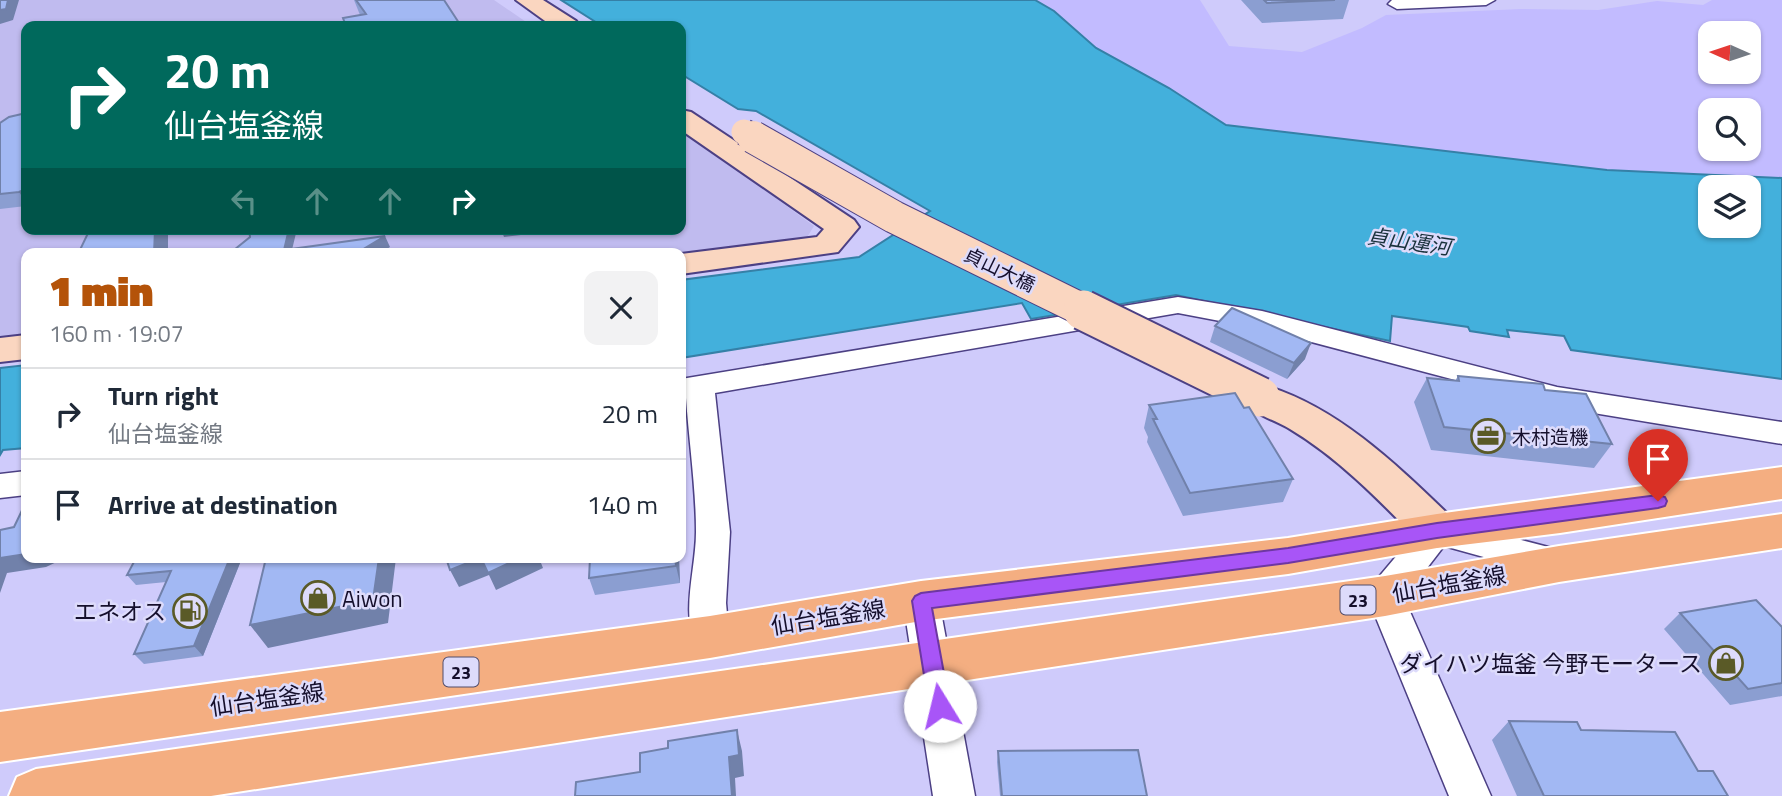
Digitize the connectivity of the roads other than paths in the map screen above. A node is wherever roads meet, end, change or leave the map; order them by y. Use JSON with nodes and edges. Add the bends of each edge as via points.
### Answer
{"nodes":[{"id":1,"x":527,"y":0,"type":"edge"},
{"id":2,"x":1486,"y":0,"type":"edge"},
{"id":3,"x":1397,"y":4,"type":"dead end"},
{"id":4,"x":560,"y":21,"type":"edge"},
{"id":5,"x":686,"y":105,"type":"edge"},
{"id":6,"x":686,"y":106,"type":"edge"},
{"id":7,"x":686,"y":263,"type":"edge"},
{"id":8,"x":21,"y":347,"type":"edge"},
{"id":9,"x":0,"y":350,"type":"edge"},
{"id":10,"x":691,"y":387,"type":"edge"},
{"id":11,"x":1782,"y":433,"type":"edge"},
{"id":12,"x":1782,"y":483,"type":"edge"},
{"id":13,"x":21,"y":484,"type":"edge"},
{"id":14,"x":0,"y":486,"type":"edge"},
{"id":15,"x":1437,"y":531,"type":"junction"},
{"id":16,"x":1782,"y":531,"type":"edge"},
{"id":17,"x":1559,"y":564,"type":"junction"},
{"id":18,"x":1385,"y":596,"type":"junction"},
{"id":19,"x":921,"y":601,"type":"junction"},
{"id":20,"x":710,"y":637,"type":"junction"},
{"id":21,"x":933,"y":664,"type":"junction"},
{"id":22,"x":0,"y":737,"type":"edge"},
{"id":23,"x":36,"y":796,"type":"edge"},
{"id":24,"x":954,"y":796,"type":"edge"},
{"id":25,"x":1469,"y":796,"type":"edge"}],
"edges":[{"from":1,"to":4,"type":"street"},
{"from":2,"to":3,"type":"street"},
{"from":5,"to":15,"type":"street","name":"貞山大橋","bridge":true,"via":[[744,132],[894,217],[1311,423],[1377,472]]},
{"from":6,"to":7,"type":"street","via":[[843,227],[827,245]]},
{"from":8,"to":9,"type":"street"},
{"from":10,"to":11,"type":"street","via":[[1178,305],[1262,320],[1557,397]]},
{"from":10,"to":20,"type":"street","via":[[713,532]]},
{"from":12,"to":15,"type":"main road","name":"仙台塩釜線","number":"23"},
{"from":13,"to":14,"type":"street"},
{"from":15,"to":17,"type":"street"},
{"from":15,"to":18,"type":"street"},
{"from":15,"to":19,"type":"main road","name":"仙台塩釜線","number":"23","via":[[1288,556]]},
{"from":16,"to":17,"type":"main road","name":"仙台塩釜線","number":"23"},
{"from":17,"to":18,"type":"main road","name":"仙台塩釜線","number":"23"},
{"from":18,"to":21,"type":"main road","name":"仙台塩釜線","number":"23"},
{"from":18,"to":25,"type":"street"},
{"from":19,"to":20,"type":"main road","name":"仙台塩釜線","number":"23"},
{"from":19,"to":21,"type":"street"},
{"from":20,"to":22,"type":"main road","name":"仙台塩釜線","number":"23"},
{"from":21,"to":23,"type":"main road","name":"仙台塩釜線","number":"23"},
{"from":21,"to":24,"type":"street"}]}
